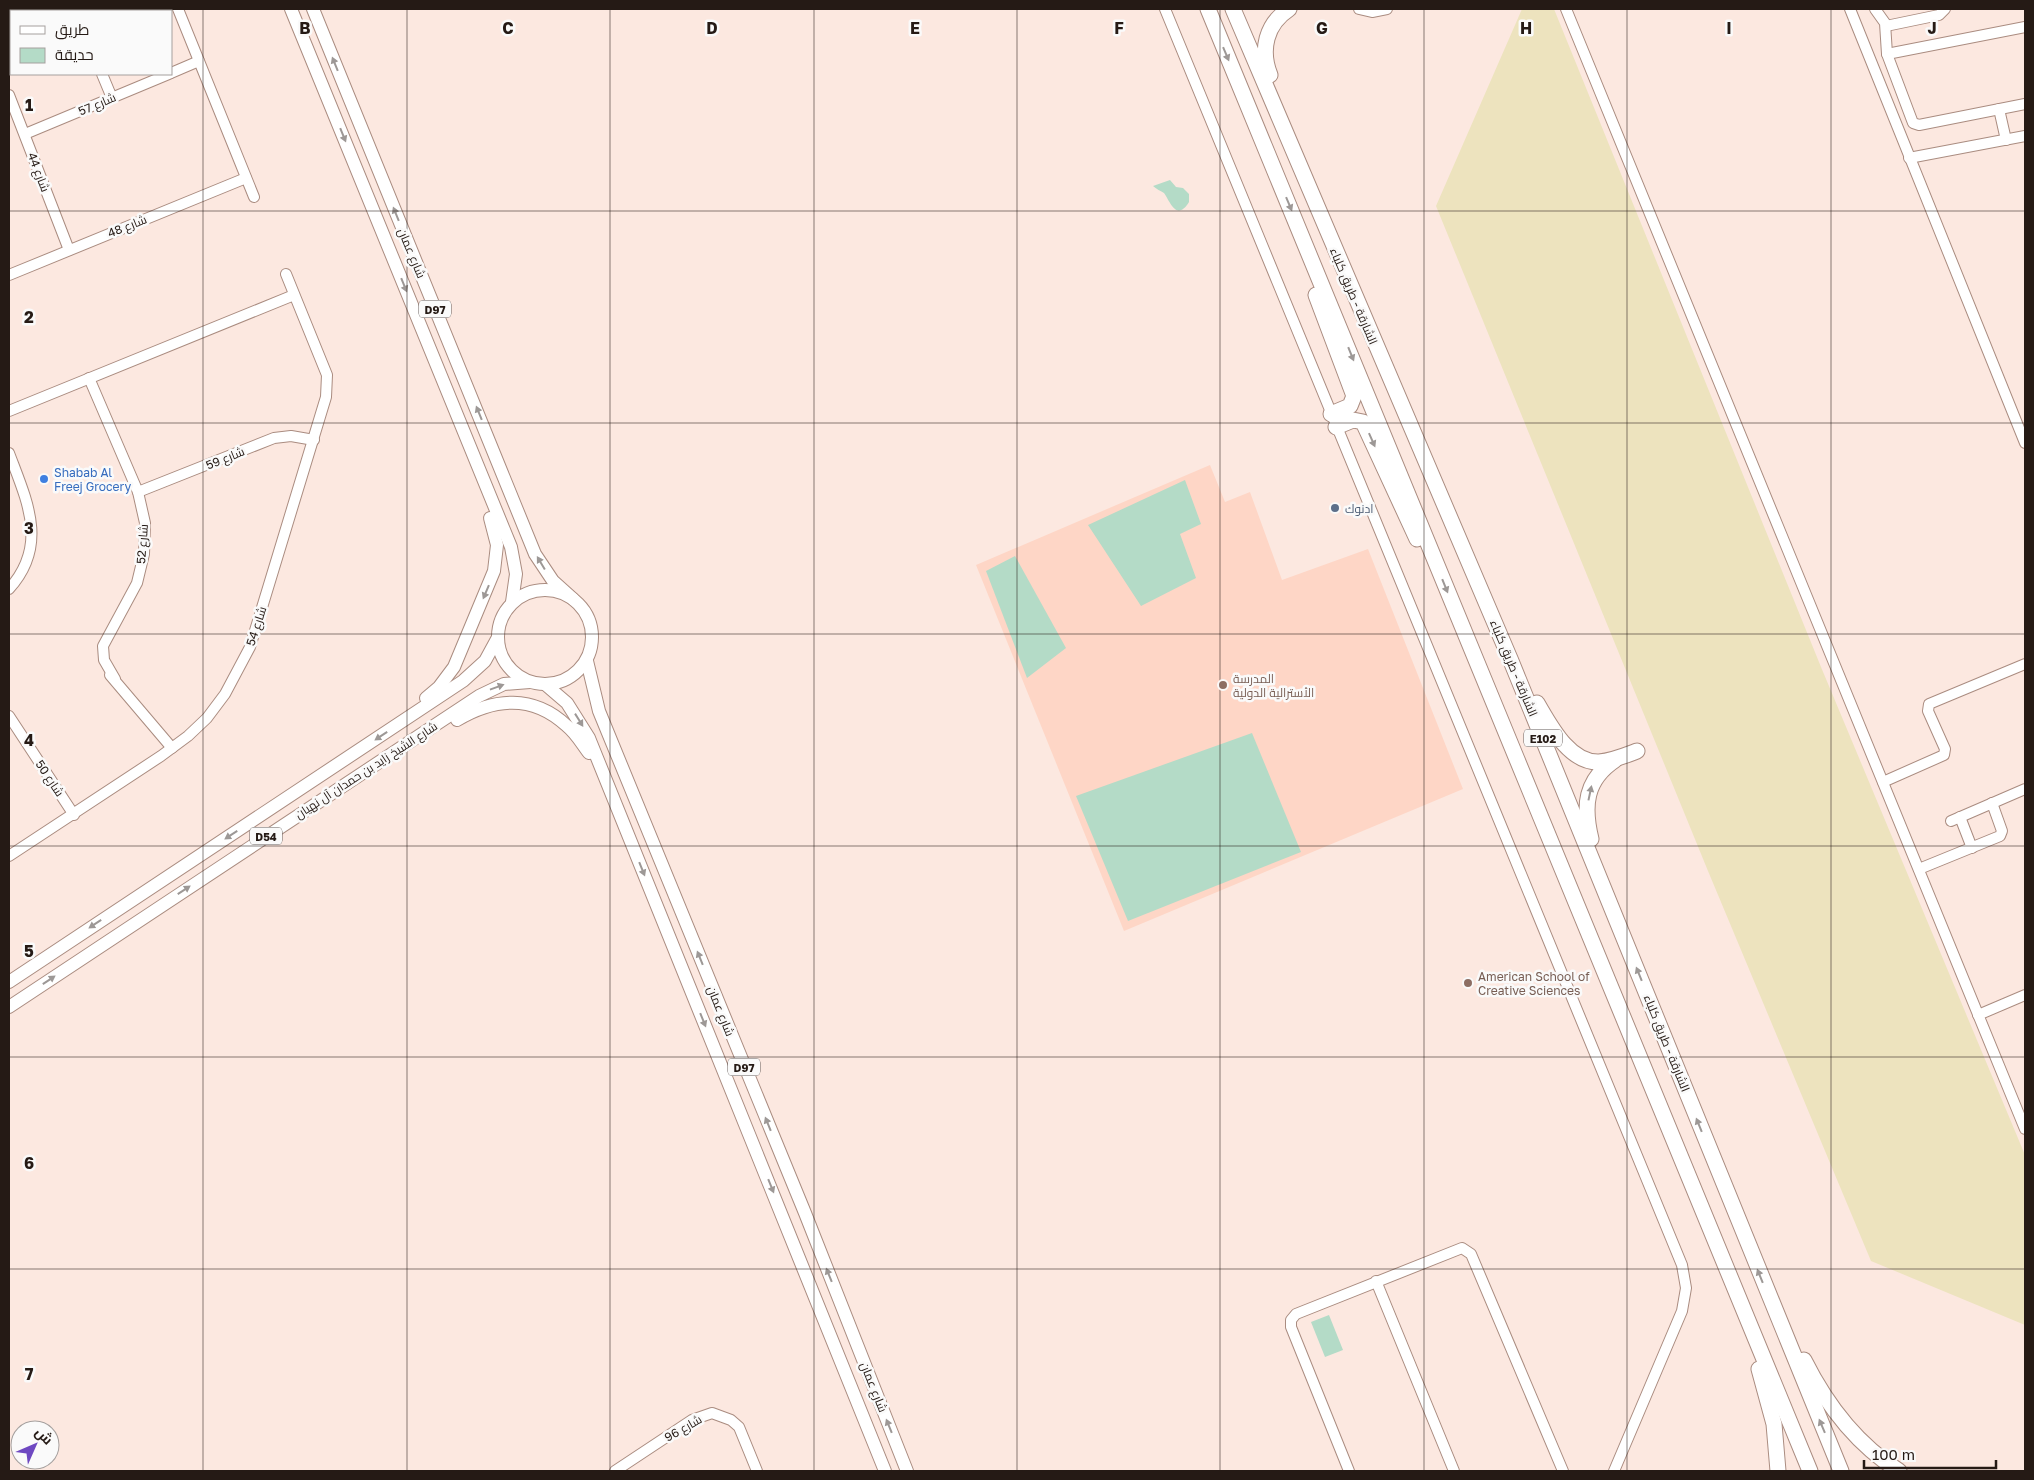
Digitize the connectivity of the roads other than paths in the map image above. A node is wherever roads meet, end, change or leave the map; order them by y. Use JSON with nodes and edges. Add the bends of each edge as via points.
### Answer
{"nodes":[{"id":1,"x":178,"y":9,"type":"edge"},
{"id":2,"x":291,"y":9,"type":"edge"},
{"id":3,"x":313,"y":9,"type":"edge"},
{"id":4,"x":1165,"y":9,"type":"edge"},
{"id":5,"x":1208,"y":9,"type":"edge"},
{"id":6,"x":1233,"y":9,"type":"edge"},
{"id":7,"x":1289,"y":9,"type":"edge"},
{"id":8,"x":1359,"y":9,"type":"edge"},
{"id":9,"x":1387,"y":9,"type":"edge"},
{"id":10,"x":1566,"y":9,"type":"edge"},
{"id":11,"x":1853,"y":9,"type":"edge"},
{"id":12,"x":1875,"y":9,"type":"edge"},
{"id":13,"x":1945,"y":9,"type":"edge"},
{"id":14,"x":1886,"y":26,"type":"junction"},
{"id":15,"x":2025,"y":27,"type":"edge"},
{"id":16,"x":1887,"y":54,"type":"junction"},
{"id":17,"x":199,"y":61,"type":"junction"},
{"id":18,"x":172,"y":72,"type":"edge"},
{"id":19,"x":102,"y":75,"type":"edge"},
{"id":20,"x":165,"y":75,"type":"edge"},
{"id":21,"x":9,"y":95,"type":"edge"},
{"id":22,"x":112,"y":98,"type":"junction"},
{"id":23,"x":2025,"y":104,"type":"edge"},
{"id":24,"x":1999,"y":109,"type":"junction"},
{"id":25,"x":25,"y":134,"type":"junction"},
{"id":26,"x":2025,"y":136,"type":"edge"},
{"id":27,"x":2006,"y":140,"type":"junction"},
{"id":28,"x":1909,"y":158,"type":"junction"},
{"id":29,"x":246,"y":178,"type":"junction"},
{"id":30,"x":254,"y":198,"type":"dead end"},
{"id":31,"x":69,"y":250,"type":"junction"},
{"id":32,"x":1312,"y":259,"type":"junction"},
{"id":33,"x":286,"y":274,"type":"dead end"},
{"id":34,"x":9,"y":275,"type":"edge"},
{"id":35,"x":294,"y":295,"type":"junction"},
{"id":36,"x":1364,"y":318,"type":"junction"},
{"id":37,"x":89,"y":378,"type":"junction"},
{"id":38,"x":9,"y":411,"type":"edge"},
{"id":39,"x":1334,"y":421,"type":"junction"},
{"id":40,"x":314,"y":440,"type":"junction"},
{"id":41,"x":2025,"y":443,"type":"edge"},
{"id":42,"x":9,"y":453,"type":"edge"},
{"id":43,"x":482,"y":477,"type":"junction"},
{"id":44,"x":138,"y":492,"type":"junction"},
{"id":45,"x":1433,"y":556,"type":"junction"},
{"id":46,"x":9,"y":589,"type":"edge"},
{"id":47,"x":573,"y":598,"type":"junction"},
{"id":48,"x":512,"y":602,"type":"junction"},
{"id":49,"x":497,"y":639,"type":"junction"},
{"id":50,"x":587,"y":661,"type":"junction"},
{"id":51,"x":1511,"y":661,"type":"junction"},
{"id":52,"x":2025,"y":664,"type":"edge"},
{"id":53,"x":530,"y":682,"type":"junction"},
{"id":54,"x":546,"y":685,"type":"junction"},
{"id":55,"x":9,"y":716,"type":"edge"},
{"id":56,"x":399,"y":724,"type":"junction"},
{"id":57,"x":420,"y":735,"type":"junction"},
{"id":58,"x":172,"y":748,"type":"junction"},
{"id":59,"x":1637,"y":752,"type":"dead end"},
{"id":60,"x":1616,"y":759,"type":"junction"},
{"id":61,"x":597,"y":760,"type":"junction"},
{"id":62,"x":1883,"y":782,"type":"junction"},
{"id":63,"x":2025,"y":790,"type":"edge"},
{"id":64,"x":1992,"y":803,"type":"junction"},
{"id":65,"x":74,"y":814,"type":"junction"},
{"id":66,"x":1972,"y":848,"type":"junction"},
{"id":67,"x":9,"y":856,"type":"edge"},
{"id":68,"x":1918,"y":869,"type":"junction"},
{"id":69,"x":1599,"y":875,"type":"junction"},
{"id":70,"x":9,"y":982,"type":"edge"},
{"id":71,"x":2025,"y":995,"type":"edge"},
{"id":72,"x":9,"y":1007,"type":"edge"},
{"id":73,"x":1978,"y":1015,"type":"junction"},
{"id":74,"x":2025,"y":1129,"type":"edge"},
{"id":75,"x":1376,"y":1282,"type":"junction"},
{"id":76,"x":1769,"y":1300,"type":"junction"},
{"id":77,"x":1757,"y":1342,"type":"junction"},
{"id":78,"x":615,"y":1471,"type":"edge"},
{"id":79,"x":758,"y":1471,"type":"edge"},
{"id":80,"x":885,"y":1471,"type":"edge"},
{"id":81,"x":907,"y":1471,"type":"edge"},
{"id":82,"x":1349,"y":1471,"type":"edge"},
{"id":83,"x":1454,"y":1471,"type":"edge"},
{"id":84,"x":1563,"y":1471,"type":"edge"},
{"id":85,"x":1614,"y":1471,"type":"edge"},
{"id":86,"x":1778,"y":1471,"type":"edge"},
{"id":87,"x":1810,"y":1471,"type":"edge"},
{"id":88,"x":1841,"y":1471,"type":"edge"},
{"id":89,"x":1899,"y":1471,"type":"edge"}],
"edges":[{"from":1,"to":17,"type":"street"},
{"from":2,"to":43,"type":"main road","name":"شارع عمان","number":"D97","one_way":true},
{"from":47,"to":3,"type":"main road","name":"شارع عمان","number":"D97","one_way":true,"via":[[553,581],[535,554]]},
{"from":4,"to":39,"type":"street"},
{"from":5,"to":32,"type":"highway","name":"الشارقة - طريق كلباء","number":"E102","one_way":true},
{"from":6,"to":36,"type":"highway","name":"الشارقة - طريق كلباء","number":"E102"},
{"from":7,"to":36,"type":"highway","via":[[1271,28],[1266,39],[1266,66],[1350,274]]},
{"from":8,"to":9,"type":"street","via":[[1372,12]]},
{"from":10,"to":62,"type":"street"},
{"from":11,"to":28,"type":"street"},
{"from":12,"to":14,"type":"street"},
{"from":13,"to":14,"type":"street","via":[[1939,15]]},
{"from":14,"to":16,"type":"street"},
{"from":15,"to":16,"type":"street"},
{"from":16,"to":24,"type":"street","via":[[1911,120],[1916,124]]},
{"from":17,"to":18,"type":"street","name":"شارع 57"},
{"from":17,"to":29,"type":"street"},
{"from":19,"to":22,"type":"street"},
{"from":20,"to":22,"type":"street","name":"شارع 57"},
{"from":21,"to":25,"type":"street","name":"شارع 44"},
{"from":22,"to":25,"type":"street","name":"شارع 57"},
{"from":23,"to":24,"type":"street"},
{"from":24,"to":27,"type":"street"},
{"from":25,"to":31,"type":"street","name":"شارع 44"},
{"from":26,"to":27,"type":"street"},
{"from":27,"to":28,"type":"street"},
{"from":28,"to":41,"type":"street"},
{"from":29,"to":30,"type":"street"},
{"from":29,"to":31,"type":"street","name":"شارع 48"},
{"from":31,"to":34,"type":"street","name":"شارع 48"},
{"from":32,"to":39,"type":"highway","via":[[1315,294],[1354,396],[1350,406]]},
{"from":32,"to":45,"type":"highway","name":"الشارقة - طريق كلباء","number":"E102","one_way":true},
{"from":33,"to":35,"type":"street","name":"شارع 54"},
{"from":35,"to":37,"type":"street"},
{"from":35,"to":40,"type":"street","name":"شارع 54","via":[[327,375],[324,408]]},
{"from":36,"to":51,"type":"highway","name":"الشارقة - طريق كلباء","number":"E102"},
{"from":37,"to":38,"type":"street"},
{"from":37,"to":44,"type":"street","name":"شارع 52"},
{"from":39,"to":45,"type":"highway","one_way":true,"via":[[1363,422],[1411,529]]},
{"from":39,"to":85,"type":"street","via":[[1682,1265],[1686,1288],[1682,1311]]},
{"from":40,"to":44,"type":"street","name":"شارع 59","via":[[291,436],[274,438]]},
{"from":40,"to":58,"type":"street","name":"شارع 54","via":[[250,647],[213,710]]},
{"from":42,"to":46,"type":"street","via":[[27,501],[32,530],[24,567]]},
{"from":43,"to":48,"type":"main road","name":"شارع عمان","number":"D97","via":[[513,556],[516,574]]},
{"from":43,"to":56,"type":"main road","one_way":true,"via":[[483,497],[496,538],[494,571],[449,674],[433,692],[404,712]]},
{"from":44,"to":58,"type":"street","name":"شارع 52","via":[[145,523],[144,554],[137,582],[104,642],[102,654],[115,679]]},
{"from":45,"to":77,"type":"highway","name":"الشارقة - طريق كلباء","number":"E102","one_way":true},
{"from":47,"to":48,"type":"main road","via":[[559,591],[542,589],[526,593]]},
{"from":47,"to":50,"type":"main road","via":[[590,620],[592,648]]},
{"from":48,"to":49,"type":"main road","via":[[504,612]]},
{"from":49,"to":53,"type":"main road","via":[[507,666]]},
{"from":49,"to":56,"type":"main road","name":"شارع الشيخ زايد بن حمدان آل نهيان","number":"D54","via":[[485,661],[471,676]]},
{"from":50,"to":54,"type":"main road","via":[[569,678]]},
{"from":81,"to":50,"type":"main road","name":"شارع عمان","number":"D97","one_way":true,"via":[[599,711]]},
{"from":51,"to":60,"type":"highway","via":[[1561,740],[1576,754],[1598,762]]},
{"from":51,"to":69,"type":"highway","name":"الشارقة - طريق كلباء","number":"E102"},
{"from":52,"to":62,"type":"street","via":[[1929,704],[1928,712],[1945,749],[1944,755]]},
{"from":53,"to":54,"type":"main road"},
{"from":57,"to":53,"type":"main road","name":"شارع الشيخ زايد بن حمدان آل نهيان","number":"D54","one_way":true,"via":[[487,691],[504,684]]},
{"from":54,"to":61,"type":"main road","name":"شارع عمان","number":"D97","one_way":true,"via":[[576,714]]},
{"from":55,"to":65,"type":"street","name":"شارع 50"},
{"from":56,"to":70,"type":"main road","name":"شارع الشيخ زايد بن حمدان آل نهيان","number":"D54","one_way":true},
{"from":57,"to":61,"type":"main road","via":[[432,734],[484,706],[525,704],[551,714],[567,725]]},
{"from":72,"to":57,"type":"main road","name":"شارع الشيخ زايد بن حمدان آل نهيان","number":"D54","one_way":true},
{"from":58,"to":65,"type":"street","name":"شارع 54"},
{"from":59,"to":60,"type":"highway"},
{"from":69,"to":60,"type":"highway","one_way":true,"via":[[1589,831],[1590,789],[1601,769]]},
{"from":61,"to":80,"type":"main road","name":"شارع عمان","number":"D97","one_way":true},
{"from":62,"to":68,"type":"street"},
{"from":63,"to":64,"type":"street"},
{"from":64,"to":66,"type":"street","via":[[2002,835]]},
{"from":64,"to":66,"type":"street","via":[[1956,819]]},
{"from":65,"to":67,"type":"street","name":"شارع 54"},
{"from":66,"to":68,"type":"street"},
{"from":68,"to":73,"type":"street"},
{"from":76,"to":69,"type":"highway","name":"الشارقة - طريق كلباء","number":"E102","one_way":true},
{"from":71,"to":73,"type":"street"},
{"from":73,"to":74,"type":"street"},
{"from":75,"to":82,"type":"street","via":[[1296,1314],[1290,1323]]},
{"from":75,"to":83,"type":"street"},
{"from":75,"to":84,"type":"street","via":[[1458,1248],[1469,1251]]},
{"from":88,"to":76,"type":"highway","name":"الشارقة - طريق كلباء","number":"E102","one_way":true},
{"from":76,"to":89,"type":"highway","via":[[1835,1413],[1862,1442]]},
{"from":77,"to":86,"type":"highway","via":[[1757,1360],[1774,1424]]},
{"from":77,"to":87,"type":"highway","name":"الشارقة - طريق كلباء","number":"E102"},
{"from":78,"to":79,"type":"street","name":"شارع 96","via":[[692,1420],[712,1413],[731,1420],[739,1427]]}]}
